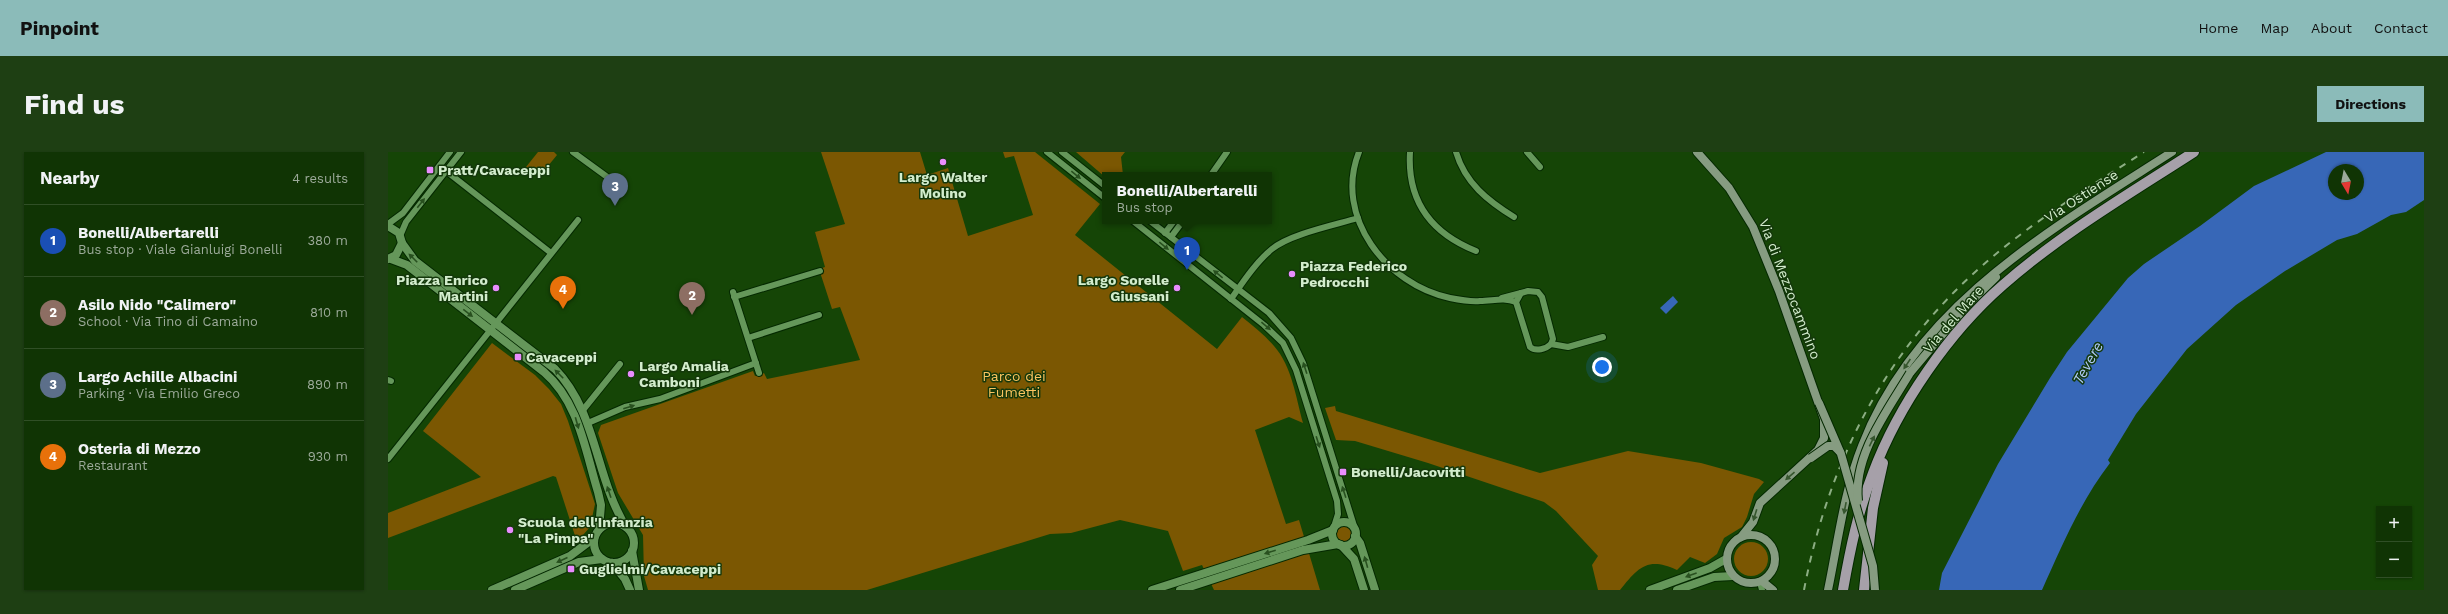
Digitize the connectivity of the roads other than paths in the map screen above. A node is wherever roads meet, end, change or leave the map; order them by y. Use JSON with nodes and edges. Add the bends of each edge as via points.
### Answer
{"nodes":[{"id":1,"x":450,"y":152,"type":"edge"},
{"id":2,"x":461,"y":152,"type":"edge"},
{"id":3,"x":573,"y":152,"type":"edge"},
{"id":4,"x":1047,"y":152,"type":"edge"},
{"id":5,"x":1062,"y":152,"type":"edge"},
{"id":6,"x":1227,"y":152,"type":"edge"},
{"id":7,"x":1358,"y":152,"type":"edge"},
{"id":8,"x":1410,"y":152,"type":"edge"},
{"id":9,"x":1456,"y":152,"type":"edge"},
{"id":10,"x":1528,"y":152,"type":"edge"},
{"id":11,"x":1698,"y":152,"type":"edge"},
{"id":12,"x":2172,"y":152,"type":"edge"},
{"id":13,"x":2194,"y":152,"type":"edge"},
{"id":14,"x":1540,"y":167,"type":"dead end"},
{"id":15,"x":446,"y":171,"type":"junction"},
{"id":16,"x":1213,"y":172,"type":"edge"},
{"id":17,"x":610,"y":179,"type":"dead end"},
{"id":18,"x":1102,"y":184,"type":"edge"},
{"id":19,"x":1102,"y":196,"type":"edge"},
{"id":20,"x":1514,"y":217,"type":"dead end"},
{"id":21,"x":1358,"y":218,"type":"junction"},
{"id":22,"x":578,"y":220,"type":"dead end"},
{"id":23,"x":1137,"y":224,"type":"edge"},
{"id":24,"x":1154,"y":224,"type":"edge"},
{"id":25,"x":1172,"y":224,"type":"edge"},
{"id":26,"x":1181,"y":224,"type":"edge"},
{"id":27,"x":388,"y":225,"type":"edge"},
{"id":28,"x":1165,"y":233,"type":"junction"},
{"id":29,"x":1170,"y":237,"type":"junction"},
{"id":30,"x":401,"y":240,"type":"junction"},
{"id":31,"x":2025,"y":250,"type":"junction"},
{"id":32,"x":1476,"y":251,"type":"dead end"},
{"id":33,"x":551,"y":253,"type":"junction"},
{"id":34,"x":389,"y":259,"type":"edge"},
{"id":35,"x":820,"y":271,"type":"dead end"},
{"id":36,"x":1238,"y":290,"type":"junction"},
{"id":37,"x":1521,"y":293,"type":"junction"},
{"id":38,"x":1231,"y":299,"type":"junction"},
{"id":39,"x":1501,"y":299,"type":"junction"},
{"id":40,"x":1516,"y":302,"type":"junction"},
{"id":41,"x":819,"y":315,"type":"dead end"},
{"id":42,"x":495,"y":323,"type":"junction"},
{"id":43,"x":490,"y":330,"type":"junction"},
{"id":44,"x":1603,"y":337,"type":"dead end"},
{"id":45,"x":748,"y":338,"type":"junction"},
{"id":46,"x":1552,"y":344,"type":"junction"},
{"id":47,"x":756,"y":363,"type":"junction"},
{"id":48,"x":620,"y":364,"type":"dead end"},
{"id":49,"x":759,"y":373,"type":"dead end"},
{"id":50,"x":1819,"y":403,"type":"junction"},
{"id":51,"x":583,"y":410,"type":"junction"},
{"id":52,"x":588,"y":423,"type":"junction"},
{"id":53,"x":1894,"y":428,"type":"junction"},
{"id":54,"x":1841,"y":454,"type":"junction"},
{"id":55,"x":1810,"y":458,"type":"junction"},
{"id":56,"x":388,"y":459,"type":"edge"},
{"id":57,"x":1860,"y":519,"type":"junction"},
{"id":58,"x":626,"y":527,"type":"junction"},
{"id":59,"x":599,"y":529,"type":"junction"},
{"id":60,"x":1333,"y":530,"type":"junction"},
{"id":61,"x":1355,"y":532,"type":"junction"},
{"id":62,"x":1741,"y":537,"type":"junction"},
{"id":63,"x":594,"y":538,"type":"junction"},
{"id":64,"x":1309,"y":544,"type":"junction"},
{"id":65,"x":1339,"y":544,"type":"junction"},
{"id":66,"x":632,"y":551,"type":"junction"},
{"id":67,"x":602,"y":559,"type":"junction"},
{"id":68,"x":1726,"y":559,"type":"junction"},
{"id":69,"x":612,"y":563,"type":"junction"},
{"id":70,"x":1733,"y":576,"type":"junction"},
{"id":71,"x":1761,"y":584,"type":"edge"},
{"id":72,"x":492,"y":590,"type":"edge"},
{"id":73,"x":515,"y":590,"type":"edge"},
{"id":74,"x":630,"y":590,"type":"edge"},
{"id":75,"x":639,"y":590,"type":"edge"},
{"id":76,"x":1152,"y":590,"type":"edge"},
{"id":77,"x":1180,"y":590,"type":"edge"},
{"id":78,"x":1364,"y":590,"type":"edge"},
{"id":79,"x":1374,"y":590,"type":"edge"},
{"id":80,"x":1650,"y":590,"type":"edge"},
{"id":81,"x":1677,"y":590,"type":"edge"},
{"id":82,"x":1773,"y":590,"type":"edge"},
{"id":83,"x":1828,"y":590,"type":"edge"},
{"id":84,"x":1843,"y":590,"type":"edge"},
{"id":85,"x":1864,"y":590,"type":"edge"},
{"id":86,"x":1875,"y":590,"type":"edge"}],
"edges":[{"from":1,"to":27,"type":"street","via":[[403,212]]},
{"from":2,"to":15,"type":"street"},
{"from":3,"to":17,"type":"street"},
{"from":4,"to":19,"type":"street","one_way":true},
{"from":5,"to":18,"type":"street"},
{"from":6,"to":16,"type":"street"},
{"from":7,"to":21,"type":"street","via":[[1353,178]]},
{"from":8,"to":32,"type":"street","via":[[1412,183],[1426,215],[1443,234]]},
{"from":9,"to":20,"type":"street","via":[[1464,172],[1478,190]]},
{"from":10,"to":14,"type":"street"},
{"from":11,"to":50,"type":"main road","name":"Via di Mezzocammino","via":[[1729,188],[1746,213],[1779,291]]},
{"from":12,"to":31,"type":"main road","name":"Via Ostiense"},
{"from":13,"to":53,"type":"main road","name":"Via del Mare","via":[[2060,240],[1994,293],[1932,364]]},
{"from":30,"to":15,"type":"street","one_way":true,"via":[[406,222]]},
{"from":15,"to":33,"type":"street"},
{"from":21,"to":36,"type":"street","via":[[1302,235],[1272,248]]},
{"from":21,"to":39,"type":"street","via":[[1365,235],[1380,257],[1414,285],[1456,299]]},
{"from":22,"to":33,"type":"street"},
{"from":23,"to":38,"type":"street","one_way":true},
{"from":24,"to":28,"type":"street"},
{"from":25,"to":28,"type":"street"},
{"from":26,"to":29,"type":"street"},
{"from":27,"to":30,"type":"street","via":[[395,229]]},
{"from":28,"to":29,"type":"street"},
{"from":36,"to":29,"type":"street","one_way":true},
{"from":30,"to":34,"type":"street","via":[[398,252]]},
{"from":42,"to":30,"type":"street","one_way":true,"via":[[415,261]]},
{"from":57,"to":31,"type":"main road","one_way":true,"bridge":true,"via":[[1857,487],[1862,464],[1879,427],[1910,374],[1968,304]]},
{"from":31,"to":83,"type":"main road","one_way":true,"via":[[1976,287],[1933,331],[1910,359],[1882,404],[1865,437],[1854,468]]},
{"from":33,"to":42,"type":"street"},
{"from":34,"to":43,"type":"street","one_way":true,"via":[[407,265]]},
{"from":35,"to":45,"type":"street","via":[[734,295]]},
{"from":36,"to":38,"type":"street"},
{"from":61,"to":36,"type":"street","one_way":true,"via":[[1296,347],[1276,320]]},
{"from":37,"to":39,"type":"street","via":[[1513,293]]},
{"from":37,"to":40,"type":"street"},
{"from":37,"to":46,"type":"street","via":[[1532,291],[1541,295]]},
{"from":38,"to":60,"type":"street","one_way":true,"via":[[1273,333],[1283,343],[1291,359],[1337,501],[1338,514]]},
{"from":39,"to":40,"type":"street"},
{"from":40,"to":46,"type":"street","via":[[1530,347],[1538,350]]},
{"from":41,"to":45,"type":"street"},
{"from":42,"to":43,"type":"street"},
{"from":51,"to":42,"type":"street","one_way":true,"via":[[571,387],[555,369]]},
{"from":43,"to":56,"type":"street"},
{"from":43,"to":59,"type":"street","one_way":true,"via":[[551,379],[572,407],[600,497]]},
{"from":44,"to":46,"type":"street","via":[[1568,347]]},
{"from":45,"to":47,"type":"street"},
{"from":47,"to":49,"type":"street"},
{"from":52,"to":47,"type":"street","one_way":true},
{"from":48,"to":51,"type":"street"},
{"from":50,"to":54,"type":"main road","name":"Via di Mezzocammino","bridge":true},
{"from":50,"to":55,"type":"main road","name":"Via di Mezzocammino","bridge":true,"via":[[1824,415],[1824,434],[1821,444]]},
{"from":51,"to":52,"type":"street"},
{"from":58,"to":52,"type":"street","one_way":true,"via":[[612,501]]},
{"from":53,"to":84,"type":"main road","name":"Via del Mare","via":[[1875,467],[1862,505]]},
{"from":53,"to":85,"type":"main road","via":[[1874,497]]},
{"from":54,"to":55,"type":"main road","name":"Via di Mezzocammino","bridge":true,"via":[[1836,448],[1828,446]]},
{"from":54,"to":57,"type":"main road","bridge":true},
{"from":55,"to":62,"type":"main road","name":"Via di Mezzocammino","one_way":true,"via":[[1757,507],[1753,522]]},
{"from":57,"to":86,"type":"main road","bridge":true,"via":[[1873,566]]},
{"from":58,"to":59,"type":"street","via":[[612,523]]},
{"from":58,"to":66,"type":"street","via":[[633,538]]},
{"from":59,"to":63,"type":"street"},
{"from":60,"to":61,"type":"street","via":[[1342,522],[1349,524]]},
{"from":60,"to":64,"type":"street"},
{"from":60,"to":65,"type":"street","via":[[1333,538]]},
{"from":61,"to":65,"type":"street","via":[[1350,544]]},
{"from":79,"to":61,"type":"street","one_way":true},
{"from":62,"to":68,"type":"main road","via":[[1730,545]]},
{"from":62,"to":71,"type":"main road","via":[[1762,537],[1773,549],[1775,565]]},
{"from":63,"to":67,"type":"street","via":[[595,550]]},
{"from":63,"to":72,"type":"street","one_way":true,"via":[[570,556]]},
{"from":64,"to":65,"type":"street"},
{"from":64,"to":76,"type":"street","one_way":true,"via":[[1204,572]]},
{"from":64,"to":77,"type":"street"},
{"from":65,"to":78,"type":"street","via":[[1354,559]]},
{"from":66,"to":69,"type":"street","via":[[624,560]]},
{"from":66,"to":75,"type":"street"},
{"from":67,"to":69,"type":"street"},
{"from":67,"to":73,"type":"street","via":[[579,562]]},
{"from":68,"to":70,"type":"main road"},
{"from":68,"to":80,"type":"street","one_way":true,"via":[[1704,571]]},
{"from":69,"to":74,"type":"street","via":[[625,578]]},
{"from":70,"to":71,"type":"main road","via":[[1748,583]]},
{"from":70,"to":81,"type":"street","via":[[1714,578]]},
{"from":71,"to":82,"type":"main road"}]}
